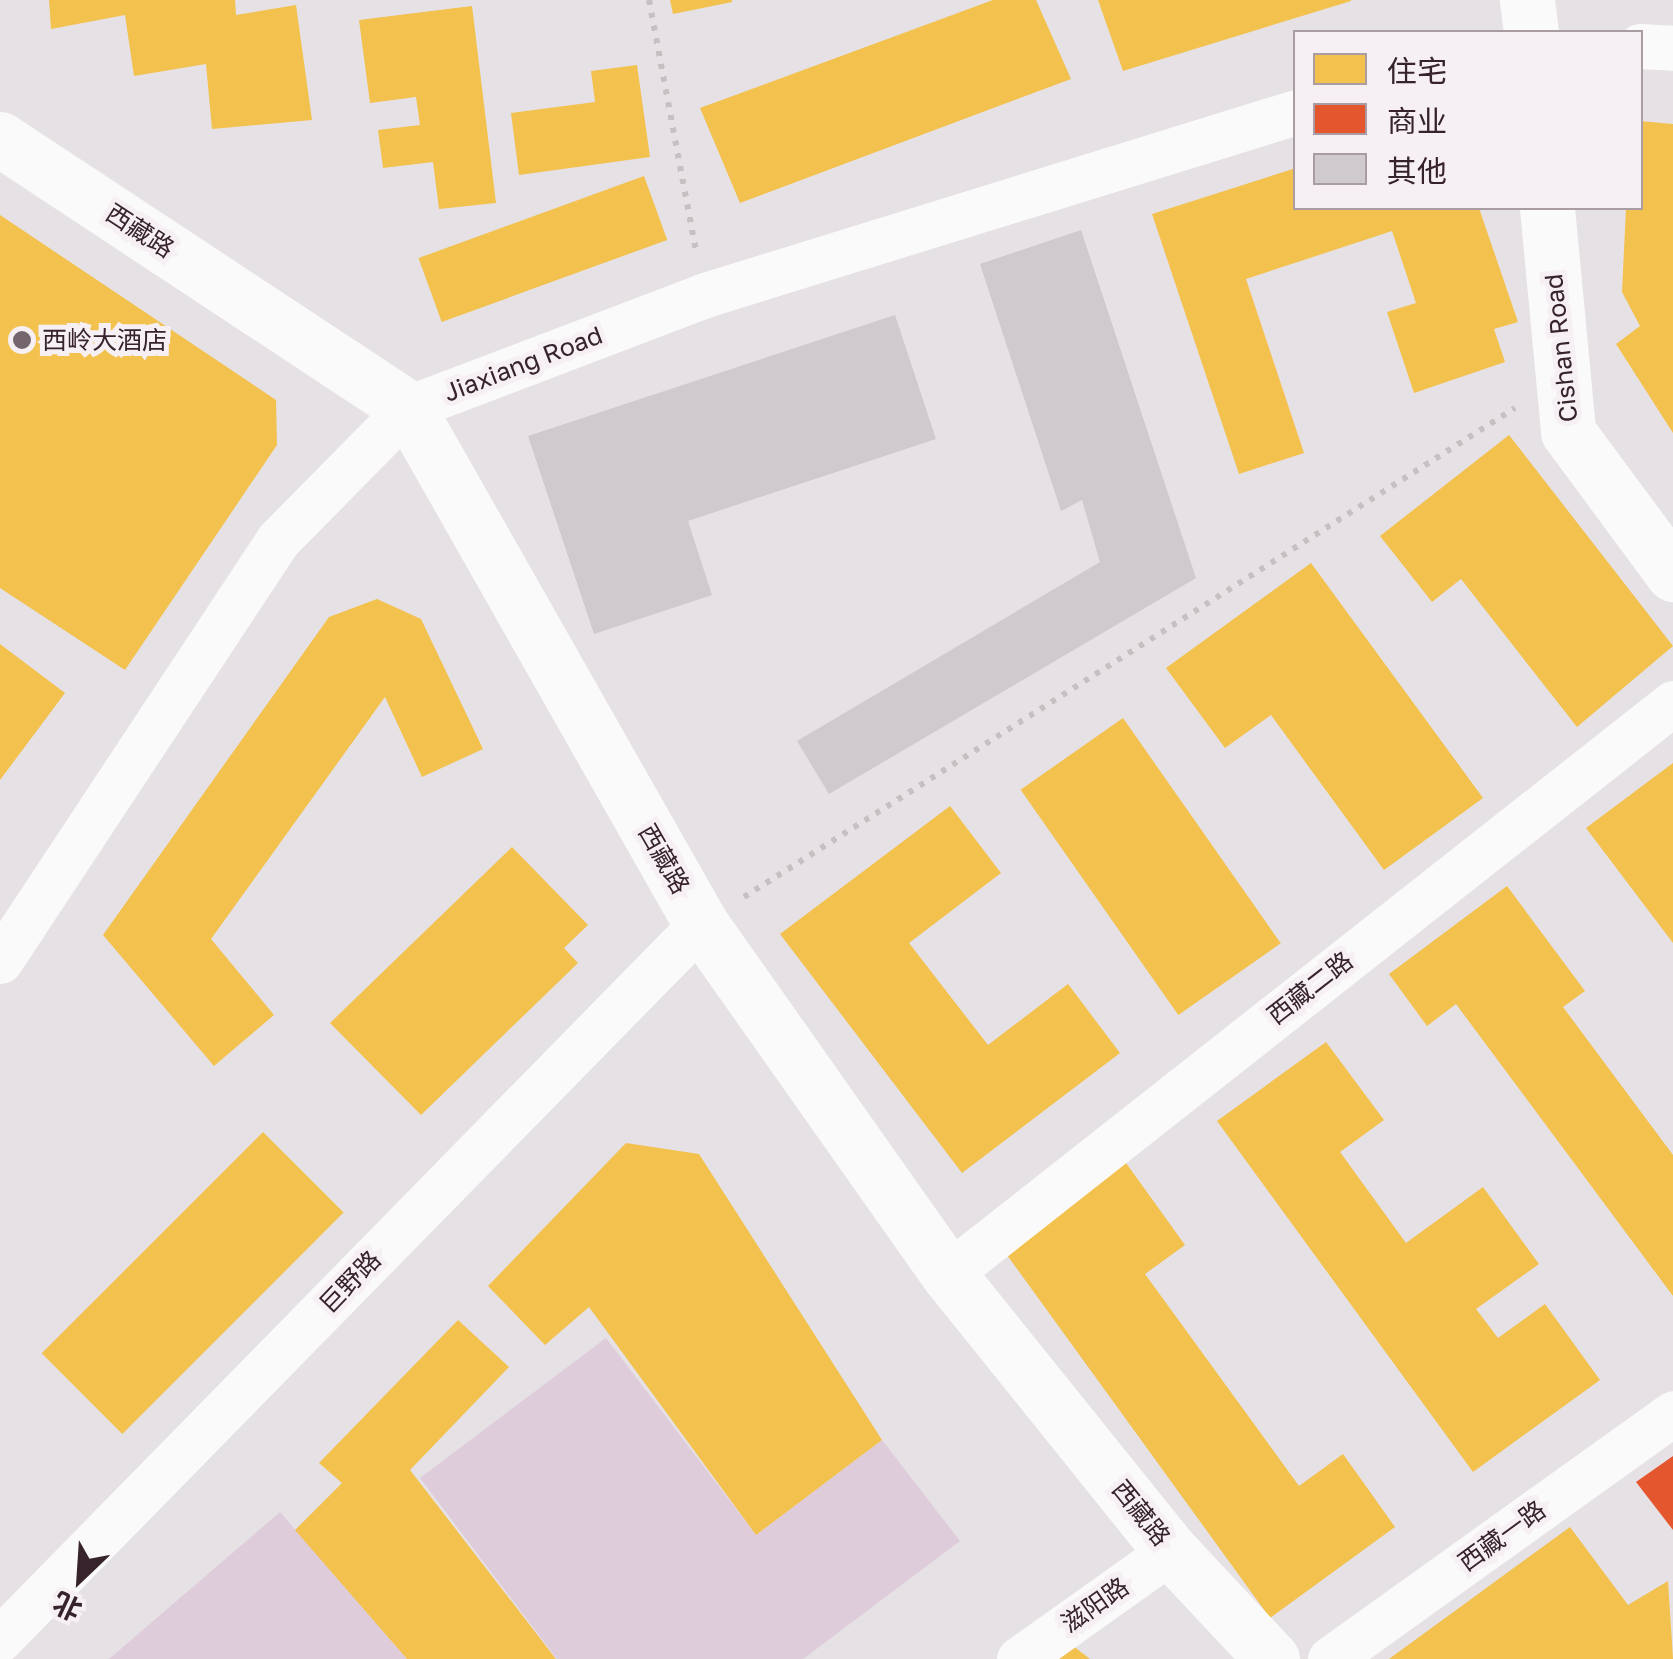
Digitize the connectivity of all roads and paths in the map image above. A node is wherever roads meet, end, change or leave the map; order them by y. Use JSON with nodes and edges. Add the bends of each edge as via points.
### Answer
{"nodes":[{"id":1,"x":649,"y":0,"type":"edge"},
{"id":2,"x":1526,"y":0,"type":"edge"},
{"id":3,"x":1531,"y":30,"type":"edge"},
{"id":4,"x":1643,"y":46,"type":"edge"},
{"id":5,"x":1673,"y":48,"type":"edge"},
{"id":6,"x":1293,"y":113,"type":"edge"},
{"id":7,"x":0,"y":139,"type":"edge"},
{"id":8,"x":1547,"y":210,"type":"edge"},
{"id":9,"x":704,"y":295,"type":"junction"},
{"id":10,"x":1563,"y":378,"type":"junction"},
{"id":11,"x":408,"y":408,"type":"junction"},
{"id":12,"x":1673,"y":574,"type":"edge"},
{"id":13,"x":1673,"y":702,"type":"edge"},
{"id":14,"x":701,"y":924,"type":"junction"},
{"id":15,"x":0,"y":961,"type":"edge"},
{"id":16,"x":948,"y":1274,"type":"junction"},
{"id":17,"x":1673,"y":1412,"type":"edge"},
{"id":18,"x":1171,"y":1550,"type":"junction"},
{"id":19,"x":0,"y":1639,"type":"edge"},
{"id":20,"x":1019,"y":1659,"type":"edge"},
{"id":21,"x":1272,"y":1659,"type":"edge"},
{"id":22,"x":1330,"y":1659,"type":"edge"}],
"edges":[{"from":1,"to":9,"type":"path"},
{"from":2,"to":3,"type":"street"},
{"from":4,"to":5,"type":"street"},
{"from":6,"to":9,"type":"street","name":"Jiaxiang Road"},
{"from":7,"to":11,"type":"street","name":"西藏路"},
{"from":8,"to":10,"type":"street","name":"Cishan Road"},
{"from":9,"to":11,"type":"street","name":"Jiaxiang Road"},
{"from":10,"to":12,"type":"street","name":"Cishan Road","via":[[1568,432]]},
{"from":10,"to":14,"type":"path"},
{"from":11,"to":14,"type":"street","name":"西藏路"},
{"from":11,"to":15,"type":"street","name":"Jiaxiang Road","via":[[278,540]]},
{"from":13,"to":16,"type":"street","name":"西藏二路"},
{"from":14,"to":16,"type":"street","name":"西藏路"},
{"from":14,"to":19,"type":"street","name":"巨野路"},
{"from":16,"to":18,"type":"street","name":"西藏路"},
{"from":17,"to":22,"type":"street","name":"西藏一路"},
{"from":18,"to":20,"type":"street","name":"滋阳路"},
{"from":18,"to":21,"type":"street","name":"西藏路"}]}
